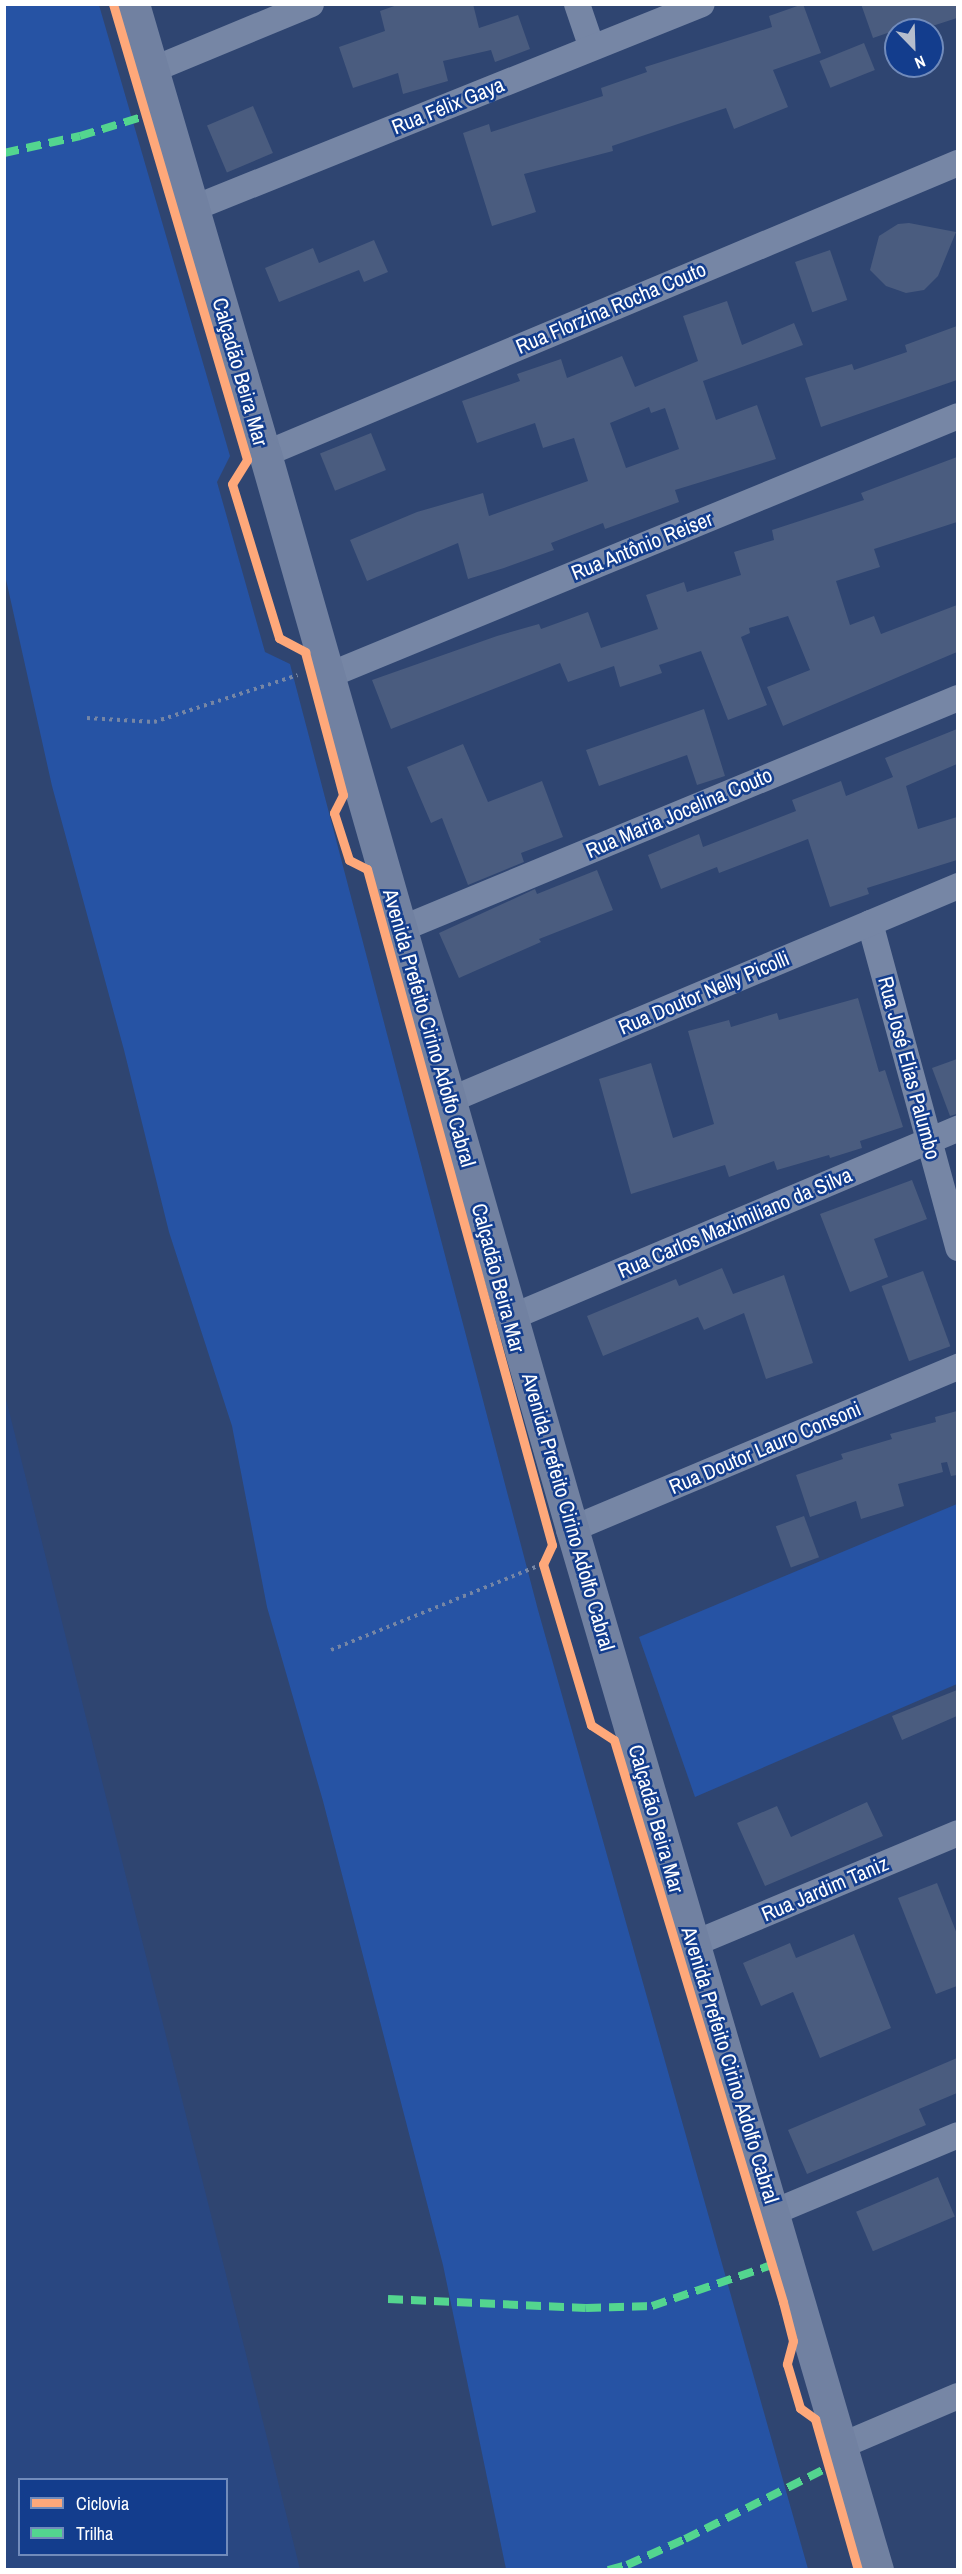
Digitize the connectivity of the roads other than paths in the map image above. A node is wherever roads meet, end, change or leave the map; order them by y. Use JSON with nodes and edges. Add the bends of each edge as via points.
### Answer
{"nodes":[{"id":1,"x":133,"y":4,"type":"edge"},
{"id":2,"x":311,"y":4,"type":"edge"},
{"id":3,"x":577,"y":4,"type":"edge"},
{"id":4,"x":702,"y":4,"type":"edge"},
{"id":5,"x":592,"y":48,"type":"junction"},
{"id":6,"x":152,"y":70,"type":"junction"},
{"id":7,"x":957,"y":163,"type":"edge"},
{"id":8,"x":194,"y":208,"type":"junction"},
{"id":9,"x":957,"y":417,"type":"edge"},
{"id":10,"x":266,"y":454,"type":"junction"},
{"id":11,"x":319,"y":674,"type":"junction"},
{"id":12,"x":957,"y":698,"type":"edge"},
{"id":13,"x":957,"y":886,"type":"edge"},
{"id":14,"x":870,"y":923,"type":"junction"},
{"id":15,"x":400,"y":929,"type":"junction"},
{"id":16,"x":450,"y":1100,"type":"junction"},
{"id":17,"x":957,"y":1129,"type":"edge"},
{"id":18,"x":929,"y":1141,"type":"junction"},
{"id":19,"x":957,"y":1248,"type":"edge"},
{"id":20,"x":512,"y":1317,"type":"junction"},
{"id":21,"x":957,"y":1367,"type":"edge"},
{"id":22,"x":572,"y":1529,"type":"junction"},
{"id":23,"x":957,"y":1833,"type":"edge"},
{"id":24,"x":693,"y":1944,"type":"junction"},
{"id":25,"x":957,"y":2135,"type":"edge"},
{"id":26,"x":774,"y":2212,"type":"junction"},
{"id":27,"x":957,"y":2396,"type":"edge"},
{"id":28,"x":843,"y":2445,"type":"junction"},
{"id":29,"x":877,"y":2570,"type":"edge"}],
"edges":[{"from":1,"to":6,"type":"main road","name":"Avenida Prefeito Cirino Adolfo Cabral"},
{"from":2,"to":6,"type":"street"},
{"from":3,"to":5,"type":"street"},
{"from":4,"to":5,"type":"street","name":"Rua Félix Gaya"},
{"from":5,"to":8,"type":"street","name":"Rua Félix Gaya"},
{"from":6,"to":8,"type":"main road","name":"Avenida Prefeito Cirino Adolfo Cabral"},
{"from":7,"to":10,"type":"street","name":"Rua Florzina Rocha Couto"},
{"from":8,"to":10,"type":"main road","name":"Avenida Prefeito Cirino Adolfo Cabral"},
{"from":9,"to":11,"type":"street","name":"Rua Antônio Reiser"},
{"from":10,"to":11,"type":"main road","name":"Avenida Prefeito Cirino Adolfo Cabral"},
{"from":11,"to":15,"type":"main road","name":"Avenida Prefeito Cirino Adolfo Cabral"},
{"from":12,"to":15,"type":"street","name":"Rua Maria Jocelina Couto"},
{"from":13,"to":14,"type":"street","name":"Rua Doutor Nelly Picolli"},
{"from":14,"to":16,"type":"street","name":"Rua Doutor Nelly Picolli"},
{"from":14,"to":18,"type":"street","name":"Rua José Elias Palumbo"},
{"from":15,"to":16,"type":"main road","name":"Avenida Prefeito Cirino Adolfo Cabral"},
{"from":16,"to":20,"type":"main road","name":"Avenida Prefeito Cirino Adolfo Cabral"},
{"from":17,"to":18,"type":"street","name":"Rua Carlos Maximiliano da Silva"},
{"from":18,"to":19,"type":"street","name":"Rua José Elias Palumbo"},
{"from":18,"to":20,"type":"street","name":"Rua Carlos Maximiliano da Silva"},
{"from":20,"to":22,"type":"main road","name":"Avenida Prefeito Cirino Adolfo Cabral"},
{"from":21,"to":22,"type":"street","name":"Rua Doutor Lauro Consoni"},
{"from":22,"to":24,"type":"main road","name":"Avenida Prefeito Cirino Adolfo Cabral"},
{"from":23,"to":24,"type":"street","name":"Rua Jardim Taniz"},
{"from":24,"to":26,"type":"main road","name":"Avenida Prefeito Cirino Adolfo Cabral"},
{"from":25,"to":26,"type":"street"},
{"from":26,"to":28,"type":"main road","name":"Avenida Prefeito Cirino Adolfo Cabral"},
{"from":27,"to":28,"type":"street"},
{"from":28,"to":29,"type":"main road","name":"Avenida Prefeito Cirino Adolfo Cabral"}]}
